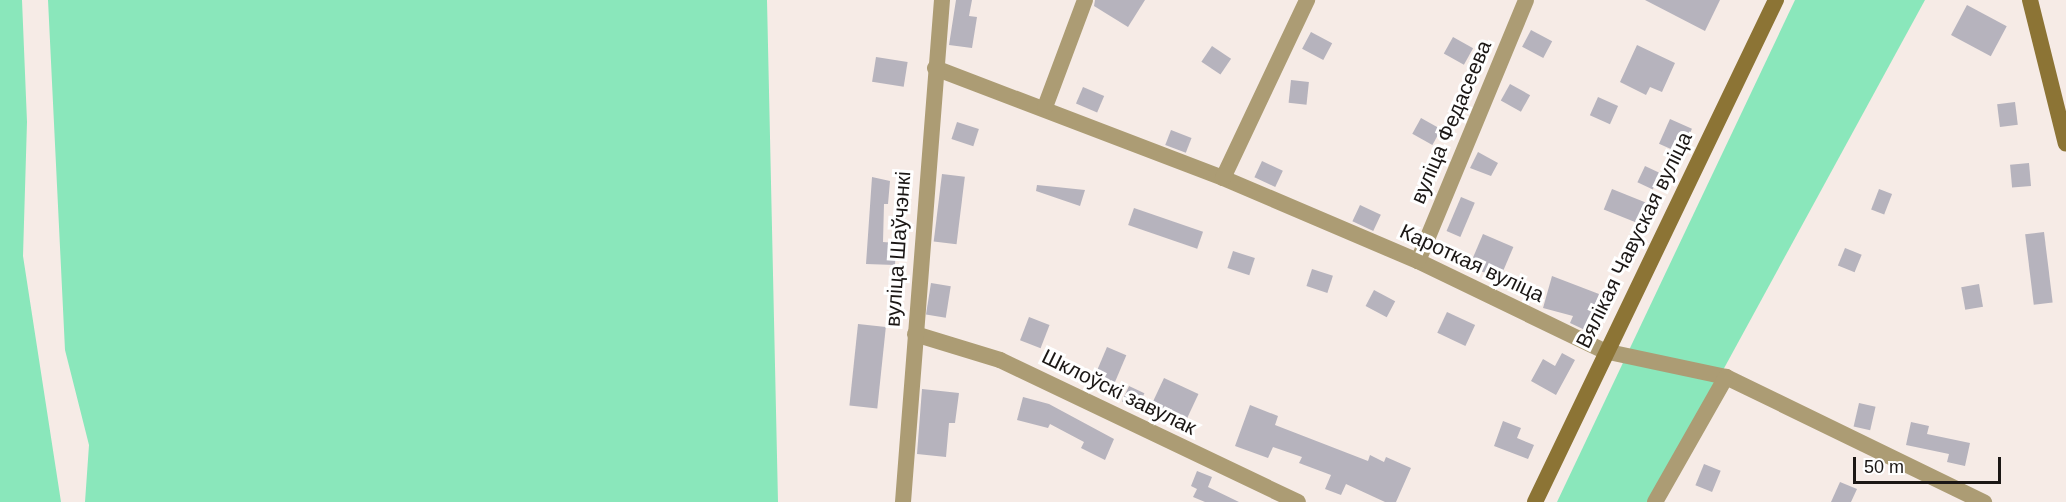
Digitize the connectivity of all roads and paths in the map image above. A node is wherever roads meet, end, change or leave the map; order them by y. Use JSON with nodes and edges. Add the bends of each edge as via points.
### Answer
{"nodes":[{"id":1,"x":942,"y":0,"type":"edge"},
{"id":2,"x":1085,"y":0,"type":"edge"},
{"id":3,"x":1307,"y":0,"type":"edge"},
{"id":4,"x":1526,"y":0,"type":"edge"},
{"id":5,"x":1776,"y":0,"type":"edge"},
{"id":6,"x":2032,"y":1,"type":"edge"},
{"id":7,"x":936,"y":68,"type":"junction"},
{"id":8,"x":1045,"y":107,"type":"junction"},
{"id":9,"x":2066,"y":144,"type":"edge"},
{"id":10,"x":1223,"y":178,"type":"junction"},
{"id":11,"x":1418,"y":261,"type":"junction"},
{"id":12,"x":915,"y":334,"type":"junction"},
{"id":13,"x":1604,"y":351,"type":"junction"},
{"id":14,"x":1726,"y":377,"type":"junction"},
{"id":15,"x":903,"y":502,"type":"edge"},
{"id":16,"x":1298,"y":502,"type":"edge"},
{"id":17,"x":1535,"y":502,"type":"edge"},
{"id":18,"x":1654,"y":502,"type":"edge"},
{"id":19,"x":1984,"y":502,"type":"edge"}],
"edges":[{"from":1,"to":7,"type":"street","name":"вуліца Шаўчэнкі"},
{"from":2,"to":8,"type":"street"},
{"from":3,"to":10,"type":"street"},
{"from":4,"to":11,"type":"street","name":"вуліца Федасеева"},
{"from":5,"to":13,"type":"main road","name":"Вялікая Чавуская вуліца"},
{"from":6,"to":9,"type":"main road"},
{"from":7,"to":8,"type":"street","name":"Кароткая вуліца"},
{"from":7,"to":12,"type":"street","name":"вуліца Шаўчэнкі"},
{"from":8,"to":10,"type":"street","name":"Кароткая вуліца"},
{"from":10,"to":11,"type":"street","name":"Кароткая вуліца"},
{"from":11,"to":13,"type":"street","name":"Кароткая вуліца"},
{"from":12,"to":15,"type":"street","name":"вуліца Шаўчэнкі"},
{"from":12,"to":16,"type":"street","name":"Шклоўскі завулак","via":[[1000,360]]},
{"from":13,"to":14,"type":"street","name":"Кароткая вуліца"},
{"from":13,"to":17,"type":"main road","name":"Вялікая Чавуская вуліца"},
{"from":14,"to":18,"type":"street"},
{"from":14,"to":19,"type":"street","name":"Кароткая вуліца"}]}
